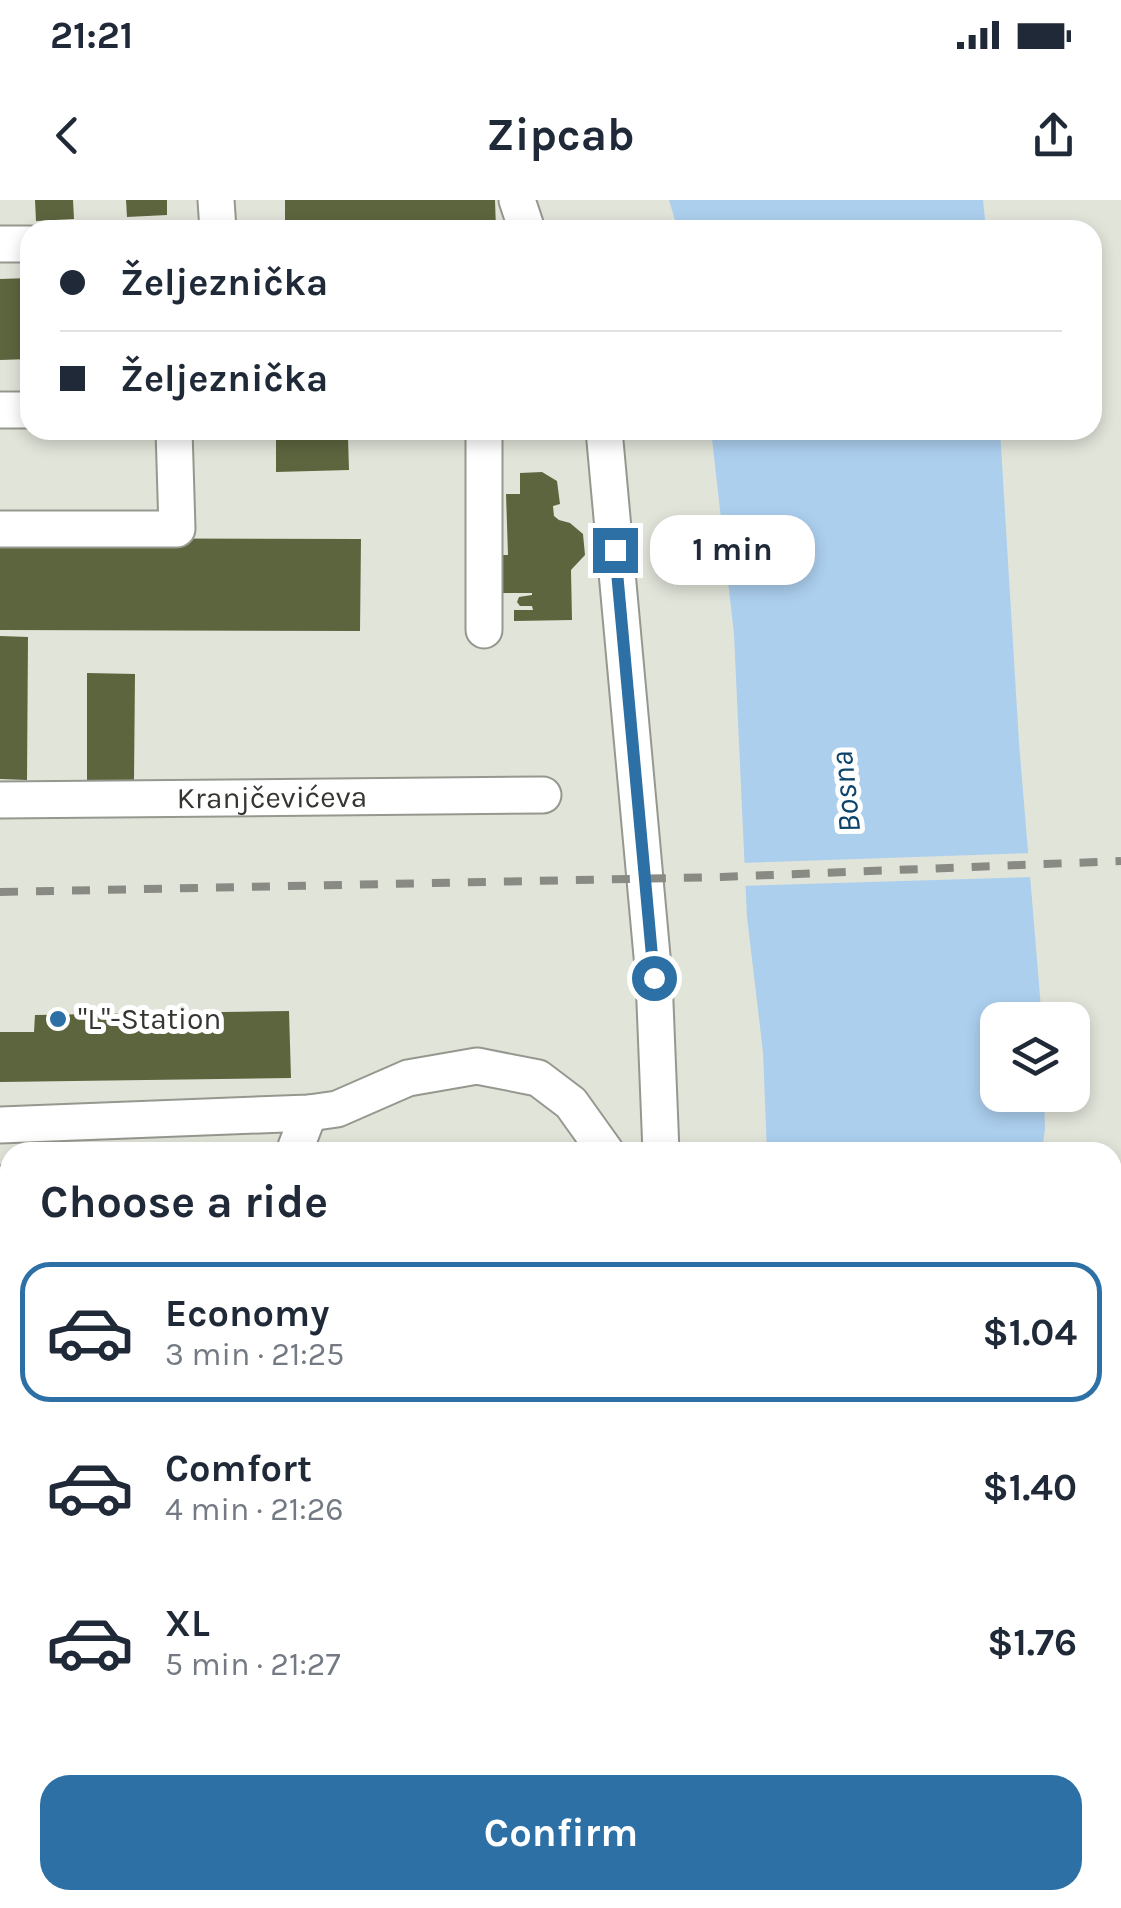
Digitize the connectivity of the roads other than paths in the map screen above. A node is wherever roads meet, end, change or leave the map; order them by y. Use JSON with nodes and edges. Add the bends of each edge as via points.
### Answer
{"nodes":[{"id":1,"x":174,"y":440,"type":"edge"},
{"id":2,"x":484,"y":440,"type":"edge"},
{"id":3,"x":605,"y":440,"type":"edge"},
{"id":4,"x":0,"y":529,"type":"edge"},
{"id":5,"x":484,"y":630,"type":"dead end"},
{"id":6,"x":543,"y":795,"type":"dead end"},
{"id":7,"x":0,"y":800,"type":"edge"},
{"id":8,"x":309,"y":1113,"type":"junction"},
{"id":9,"x":0,"y":1125,"type":"edge"},
{"id":10,"x":298,"y":1142,"type":"edge"},
{"id":11,"x":599,"y":1142,"type":"edge"},
{"id":12,"x":660,"y":1142,"type":"edge"}],
"edges":[{"from":1,"to":4,"type":"street","via":[[177,529]]},
{"from":2,"to":5,"type":"street"},
{"from":3,"to":12,"type":"street","via":[[654,978]]},
{"from":6,"to":7,"type":"street","name":"Kranjčevićeva"},
{"from":8,"to":9,"type":"street"},
{"from":8,"to":10,"type":"street"},
{"from":8,"to":11,"type":"street","via":[[337,1109],[408,1078],[476,1066],[538,1078],[571,1102]]}]}
